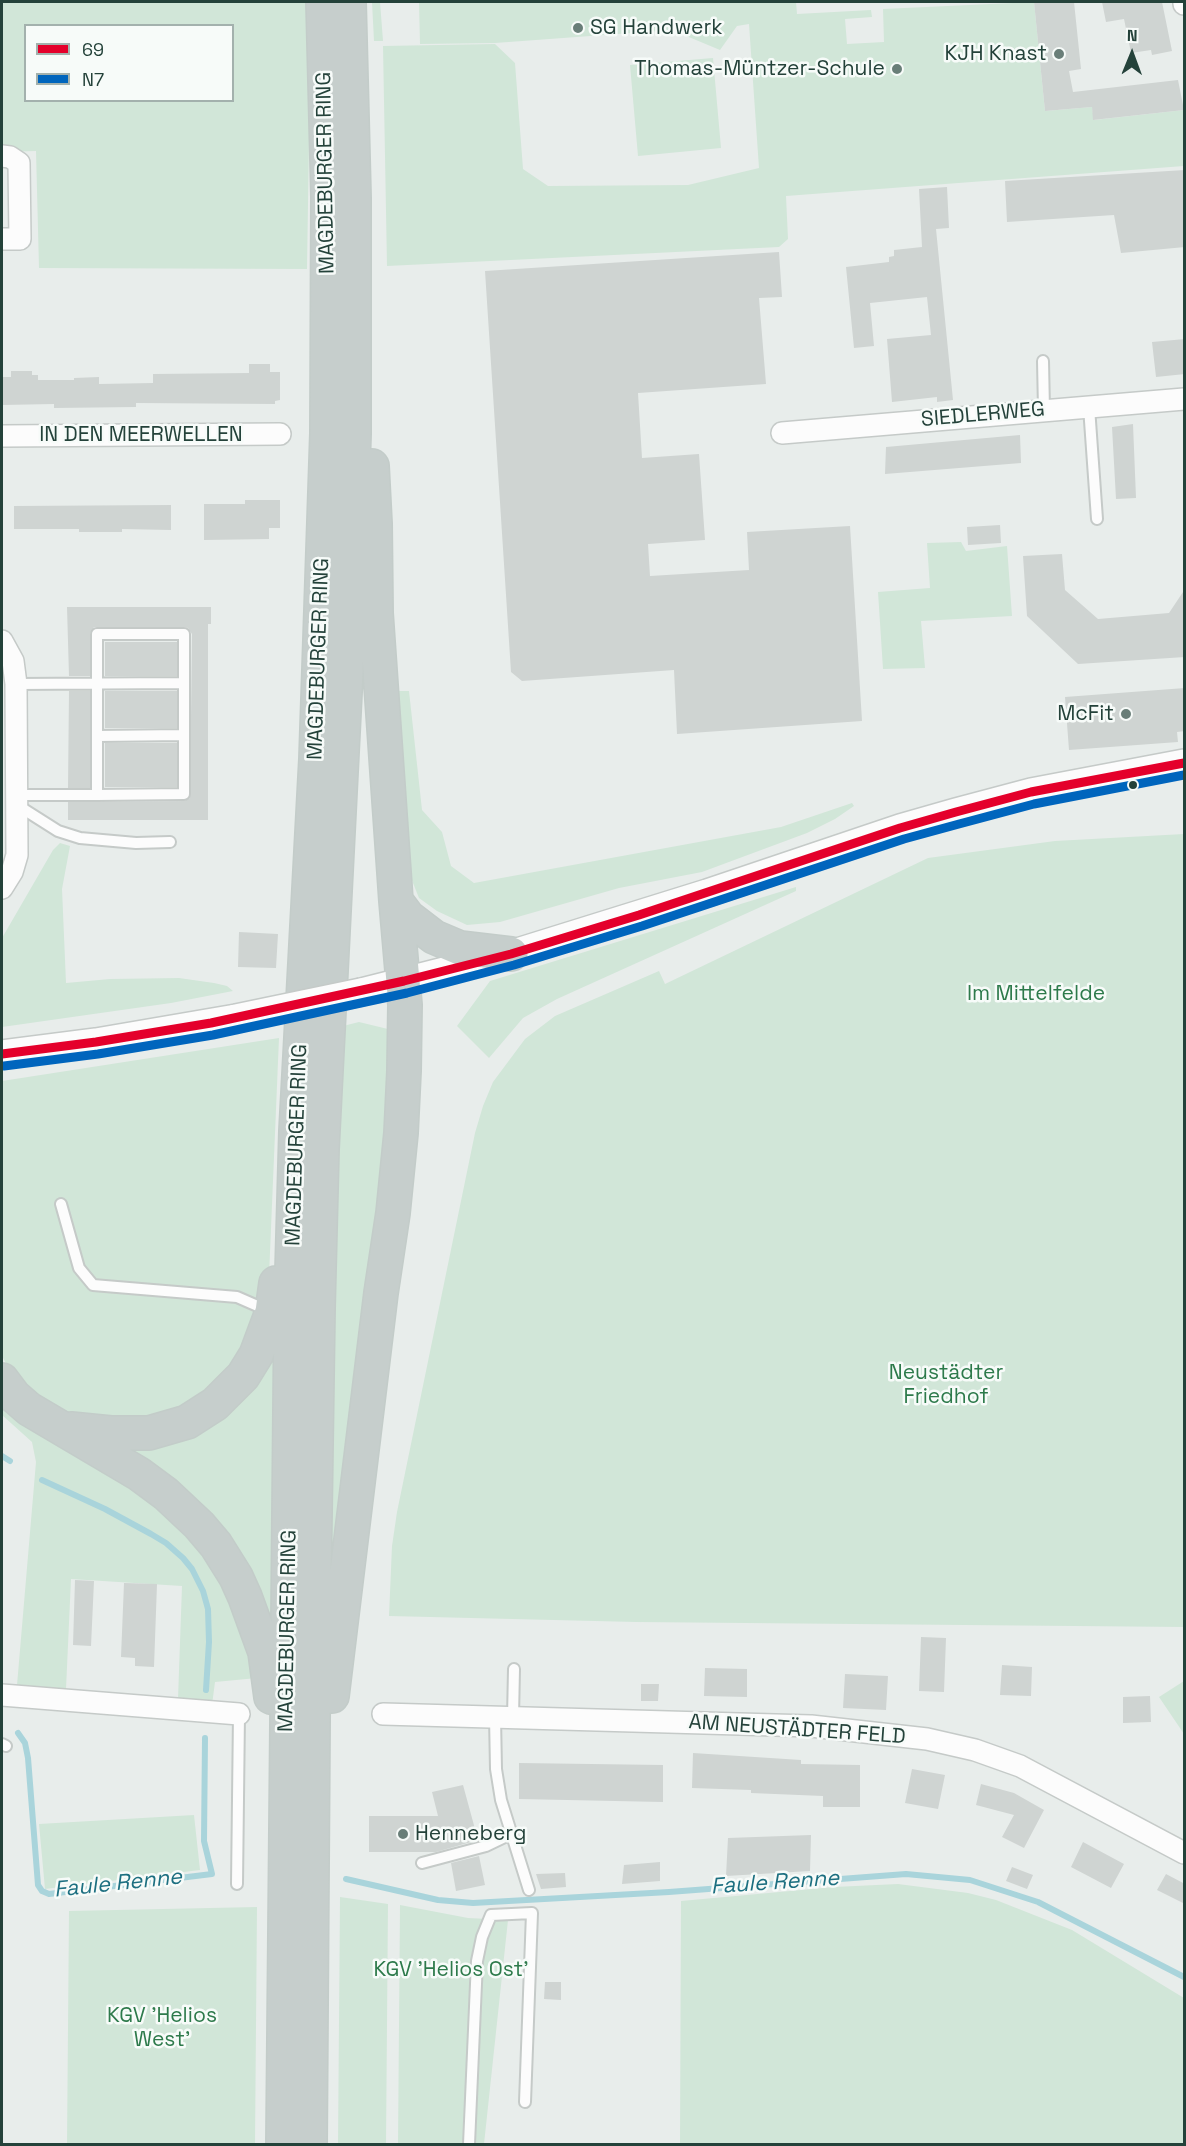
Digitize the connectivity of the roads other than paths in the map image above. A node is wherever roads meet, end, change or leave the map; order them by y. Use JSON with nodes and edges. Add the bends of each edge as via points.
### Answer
{"nodes":[{"id":1,"x":323,"y":2,"type":"edge"},
{"id":2,"x":349,"y":2,"type":"edge"},
{"id":3,"x":2,"y":156,"type":"edge"},
{"id":4,"x":354,"y":198,"type":"junction"},
{"id":5,"x":2,"y":239,"type":"edge"},
{"id":6,"x":1042,"y":361,"type":"dead end"},
{"id":7,"x":1185,"y":399,"type":"edge"},
{"id":8,"x":1089,"y":407,"type":"junction"},
{"id":9,"x":1044,"y":410,"type":"junction"},
{"id":10,"x":782,"y":433,"type":"dead end"},
{"id":11,"x":280,"y":434,"type":"dead end"},
{"id":12,"x":2,"y":436,"type":"edge"},
{"id":13,"x":1097,"y":519,"type":"dead end"},
{"id":14,"x":2,"y":641,"type":"edge"},
{"id":15,"x":184,"y":683,"type":"junction"},
{"id":16,"x":16,"y":684,"type":"junction"},
{"id":17,"x":97,"y":684,"type":"junction"},
{"id":18,"x":184,"y":735,"type":"junction"},
{"id":19,"x":97,"y":736,"type":"junction"},
{"id":20,"x":1185,"y":763,"type":"edge"},
{"id":21,"x":97,"y":795,"type":"junction"},
{"id":22,"x":17,"y":800,"type":"junction"},
{"id":23,"x":170,"y":842,"type":"dead end"},
{"id":24,"x":5,"y":883,"type":"edge"},
{"id":25,"x":396,"y":901,"type":"junction"},
{"id":26,"x":511,"y":954,"type":"junction"},
{"id":27,"x":404,"y":981,"type":"junction"},
{"id":28,"x":2,"y":1054,"type":"edge"},
{"id":29,"x":296,"y":1131,"type":"junction"},
{"id":30,"x":61,"y":1204,"type":"dead end"},
{"id":31,"x":272,"y":1312,"type":"junction"},
{"id":32,"x":2,"y":1380,"type":"edge"},
{"id":33,"x":55,"y":1425,"type":"junction"},
{"id":34,"x":514,"y":1669,"type":"dead end"},
{"id":35,"x":2,"y":1695,"type":"edge"},
{"id":36,"x":239,"y":1714,"type":"joint"},
{"id":37,"x":383,"y":1714,"type":"dead end"},
{"id":38,"x":504,"y":1717,"type":"junction"},
{"id":39,"x":511,"y":1834,"type":"junction"},
{"id":40,"x":299,"y":1845,"type":"junction"},
{"id":41,"x":1185,"y":1852,"type":"edge"},
{"id":42,"x":422,"y":1863,"type":"dead end"},
{"id":43,"x":237,"y":1884,"type":"dead end"},
{"id":44,"x":529,"y":1890,"type":"dead end"},
{"id":45,"x":525,"y":2102,"type":"dead end"},
{"id":46,"x":283,"y":2145,"type":"edge"},
{"id":47,"x":310,"y":2145,"type":"edge"},
{"id":48,"x":469,"y":2145,"type":"edge"}],
"edges":[{"from":1,"to":29,"type":"highway","name":"MAGDEBURGER RING","via":[[328,197],[327,433],[316,759]]},
{"from":2,"to":4,"type":"highway","name":"MAGDEBURGER RING"},
{"from":3,"to":5,"type":"street","via":[[19,163],[20,239]]},
{"from":4,"to":25,"type":"highway","via":[[368,228],[376,613]]},
{"from":4,"to":40,"type":"highway","name":"MAGDEBURGER RING","via":[[351,528],[322,1149]]},
{"from":6,"to":9,"type":"lane"},
{"from":7,"to":8,"type":"street","name":"SIEDLERWEG"},
{"from":8,"to":9,"type":"street","name":"SIEDLERWEG"},
{"from":8,"to":13,"type":"lane"},
{"from":9,"to":10,"type":"street","name":"SIEDLERWEG"},
{"from":11,"to":12,"type":"street","name":"IN DEN MEERWELLEN"},
{"from":14,"to":16,"type":"street","via":[[13,661]]},
{"from":15,"to":17,"type":"lane"},
{"from":15,"to":17,"type":"lane","via":[[184,634],[97,634]]},
{"from":15,"to":18,"type":"lane"},
{"from":16,"to":17,"type":"lane"},
{"from":16,"to":22,"type":"street"},
{"from":17,"to":19,"type":"lane"},
{"from":18,"to":19,"type":"lane"},
{"from":18,"to":21,"type":"lane","via":[[184,794]]},
{"from":19,"to":21,"type":"lane"},
{"from":20,"to":26,"type":"street","via":[[1031,792],[922,821]]},
{"from":21,"to":22,"type":"lane"},
{"from":22,"to":23,"type":"lane","via":[[58,831],[80,838]]},
{"from":22,"to":24,"type":"street","via":[[17,855]]},
{"from":25,"to":26,"type":"highway","via":[[408,917],[434,937],[466,949]]},
{"from":25,"to":27,"type":"highway"},
{"from":26,"to":27,"type":"street"},
{"from":27,"to":28,"type":"street","bridge":true,"via":[[236,1018]]},
{"from":27,"to":40,"type":"highway","via":[[398,1162],[334,1671],[325,1826]]},
{"from":29,"to":31,"type":"highway","via":[[282,1161]]},
{"from":29,"to":40,"type":"highway","name":"MAGDEBURGER RING","via":[[291,1308]]},
{"from":30,"to":31,"type":"lane","via":[[80,1268],[93,1285],[237,1297]]},
{"from":31,"to":33,"type":"highway","via":[[256,1356],[243,1376],[215,1404],[187,1422],[130,1434]]},
{"from":32,"to":33,"type":"highway","via":[[29,1409]]},
{"from":33,"to":40,"type":"highway","via":[[166,1494],[216,1545],[236,1577],[254,1618],[267,1665],[271,1695],[271,1812]]},
{"from":34,"to":38,"type":"lane"},
{"from":35,"to":36,"type":"street"},
{"from":36,"to":43,"type":"lane"},
{"from":37,"to":38,"type":"street","name":"AM NEUSTÄDTER FELD"},
{"from":38,"to":39,"type":"lane","via":[[497,1777]]},
{"from":38,"to":41,"type":"street","name":"AM NEUSTÄDTER FELD","via":[[811,1726],[927,1739],[1020,1766]]},
{"from":39,"to":42,"type":"lane","via":[[486,1846]]},
{"from":39,"to":44,"type":"lane"},
{"from":40,"to":46,"type":"highway","name":"MAGDEBURGER RING"},
{"from":40,"to":47,"type":"highway","name":"MAGDEBURGER RING"},
{"from":45,"to":48,"type":"lane","via":[[532,1913],[491,1915],[477,1960]]}]}
